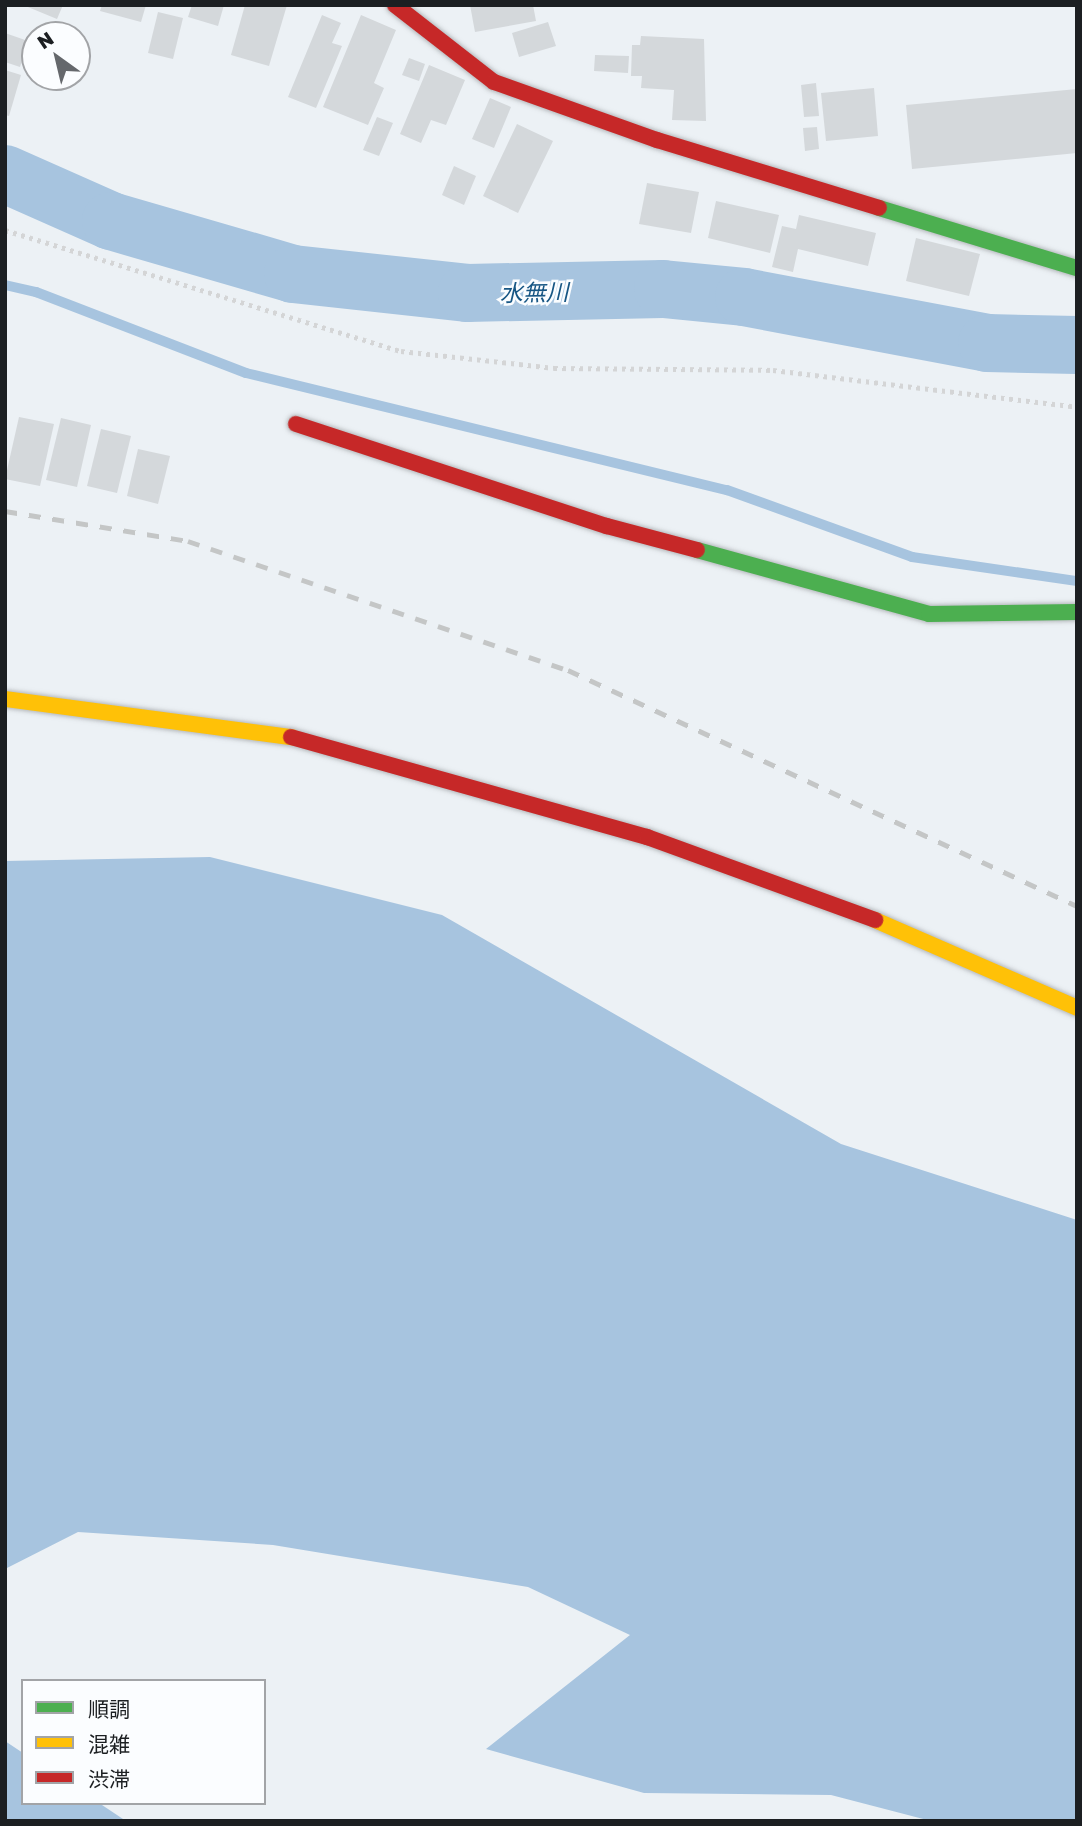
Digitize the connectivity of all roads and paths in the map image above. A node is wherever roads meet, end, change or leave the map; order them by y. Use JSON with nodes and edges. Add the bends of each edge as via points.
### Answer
{"nodes":[{"id":1,"x":395,"y":5,"type":"edge"},
{"id":2,"x":5,"y":230,"type":"edge"},
{"id":3,"x":1077,"y":268,"type":"edge"},
{"id":4,"x":1077,"y":407,"type":"edge"},
{"id":5,"x":296,"y":424,"type":"dead end"},
{"id":6,"x":1077,"y":612,"type":"edge"},
{"id":7,"x":5,"y":699,"type":"edge"},
{"id":8,"x":1077,"y":1008,"type":"edge"}],
"edges":[{"from":1,"to":3,"type":"street","via":[[494,82],[657,140]]},
{"from":2,"to":4,"type":"path","via":[[401,351],[554,368],[773,370]]},
{"from":5,"to":6,"type":"street","via":[[607,526],[929,614]]},
{"from":7,"to":8,"type":"street","via":[[295,738],[477,787],[647,837],[835,902]]}]}
